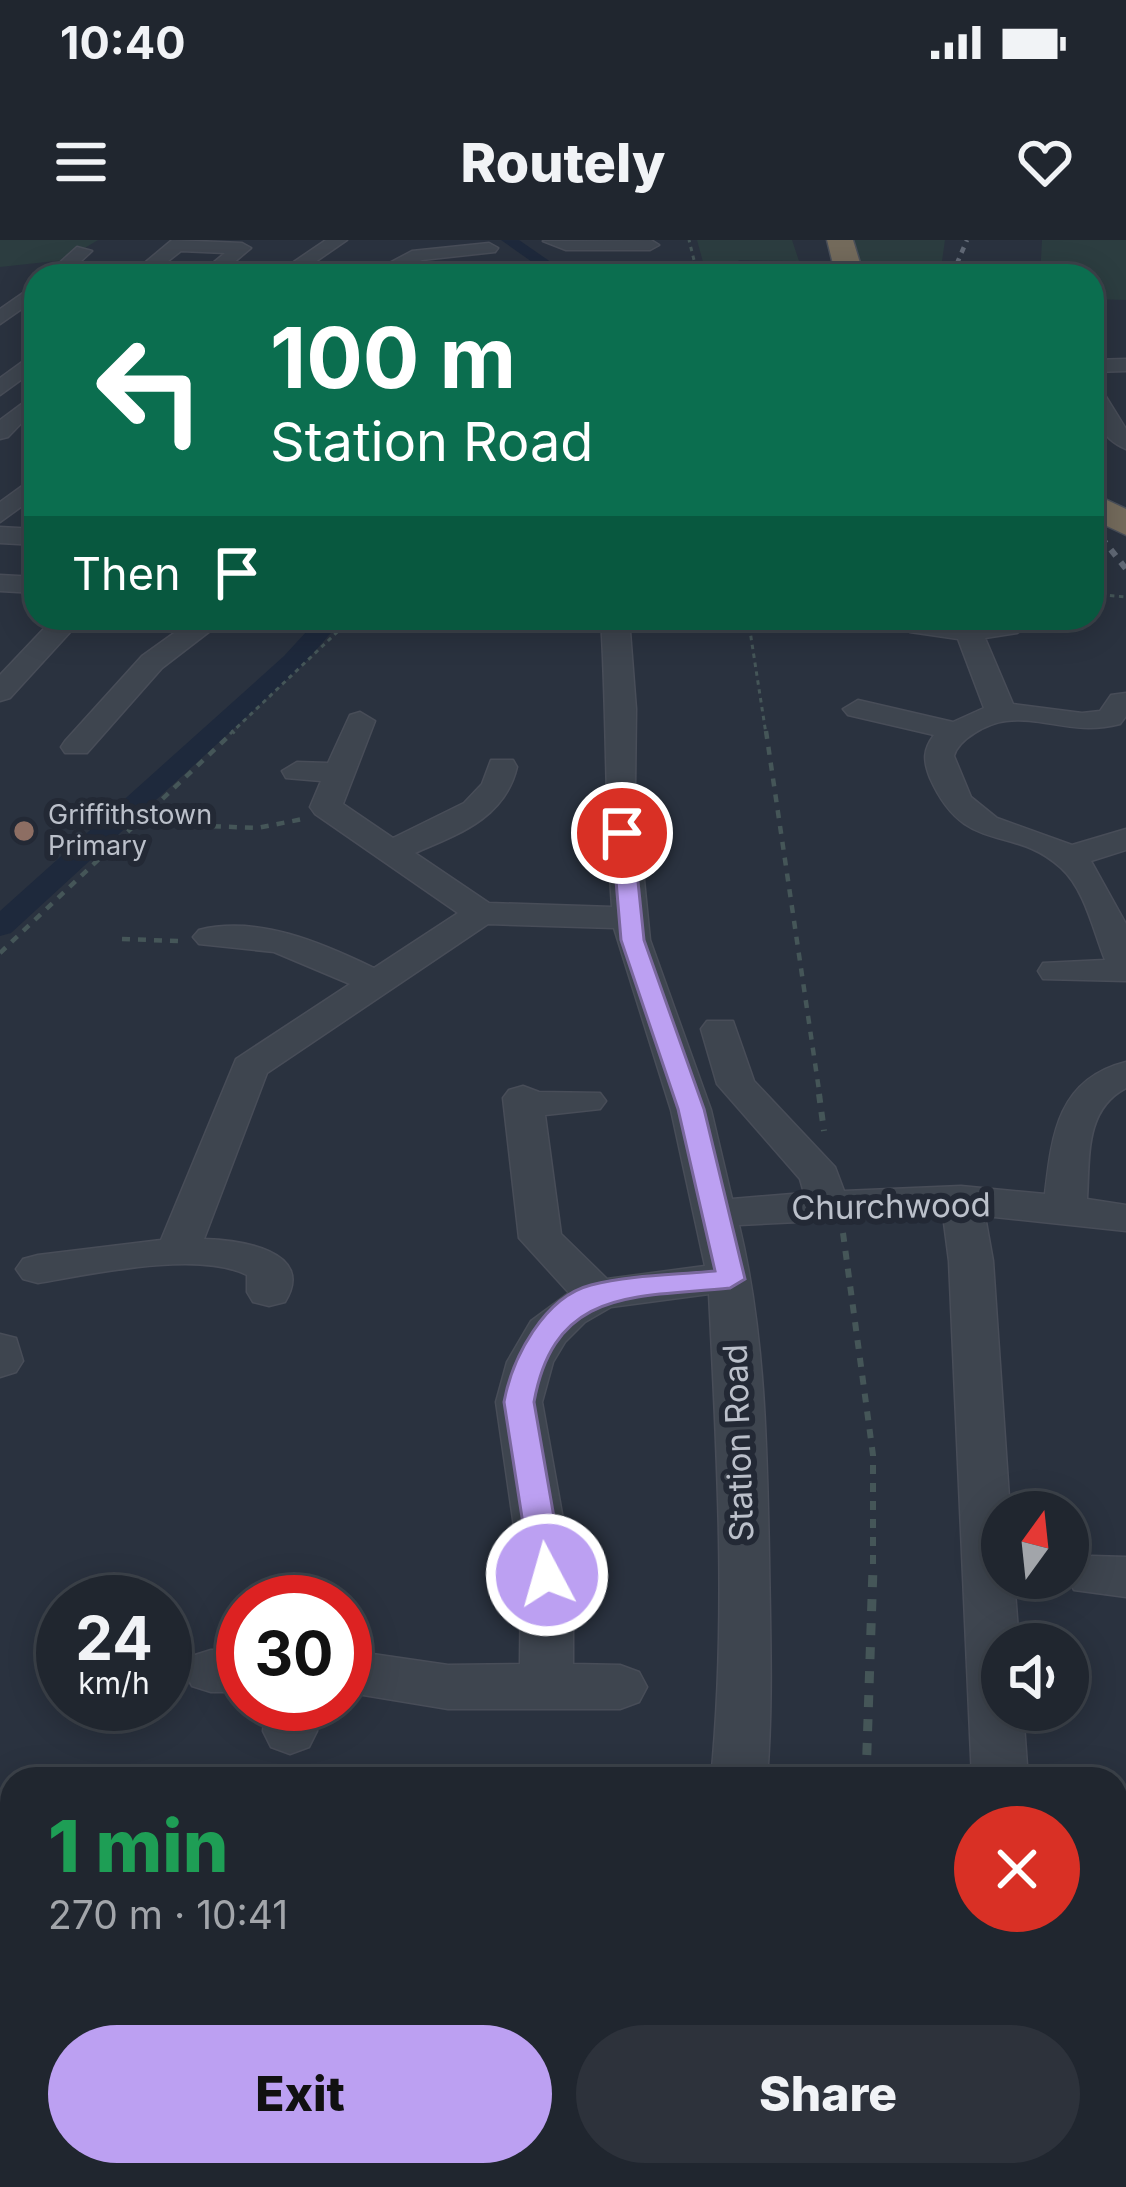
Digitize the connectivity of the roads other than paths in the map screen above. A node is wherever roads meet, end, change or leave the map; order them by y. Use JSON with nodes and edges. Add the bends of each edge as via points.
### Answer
{"nodes":[{"id":1,"x":338,"y":240,"type":"edge"},
{"id":2,"x":552,"y":241,"type":"edge"},
{"id":3,"x":180,"y":243,"type":"edge"},
{"id":4,"x":651,"y":250,"type":"edge"},
{"id":5,"x":83,"y":251,"type":"dead end"},
{"id":6,"x":488,"y":252,"type":"edge"},
{"id":7,"x":68,"y":264,"type":"edge"},
{"id":8,"x":153,"y":264,"type":"edge"},
{"id":9,"x":221,"y":264,"type":"edge"},
{"id":10,"x":301,"y":264,"type":"edge"},
{"id":11,"x":397,"y":264,"type":"edge"},
{"id":12,"x":18,"y":291,"type":"edge"},
{"id":13,"x":0,"y":317,"type":"edge"},
{"id":14,"x":23,"y":410,"type":"dead end"},
{"id":15,"x":1104,"y":416,"type":"edge"},
{"id":16,"x":0,"y":432,"type":"edge"},
{"id":17,"x":1126,"y":442,"type":"edge"},
{"id":18,"x":24,"y":494,"type":"edge"},
{"id":19,"x":0,"y":515,"type":"edge"},
{"id":20,"x":58,"y":630,"type":"edge"},
{"id":21,"x":196,"y":630,"type":"edge"},
{"id":22,"x":616,"y":630,"type":"edge"},
{"id":23,"x":953,"y":630,"type":"edge"},
{"id":24,"x":984,"y":630,"type":"edge"},
{"id":25,"x":969,"y":632,"type":"junction"},
{"id":26,"x":0,"y":692,"type":"edge"},
{"id":27,"x":858,"y":709,"type":"dead end"},
{"id":28,"x":999,"y":711,"type":"junction"},
{"id":29,"x":1119,"y":715,"type":"edge"},
{"id":30,"x":960,"y":732,"type":"junction"},
{"id":31,"x":76,"y":747,"type":"dead end"},
{"id":32,"x":297,"y":771,"type":"dead end"},
{"id":33,"x":512,"y":779,"type":"dead end"},
{"id":34,"x":1126,"y":839,"type":"edge"},
{"id":35,"x":393,"y":850,"type":"junction"},
{"id":36,"x":1068,"y":857,"type":"junction"},
{"id":37,"x":482,"y":913,"type":"junction"},
{"id":38,"x":630,"y":918,"type":"junction"},
{"id":39,"x":212,"y":937,"type":"road end"},
{"id":40,"x":1126,"y":969,"type":"edge"},
{"id":41,"x":1056,"y":971,"type":"dead end"},
{"id":42,"x":376,"y":983,"type":"junction"},
{"id":43,"x":720,"y":1029,"type":"dead end"},
{"id":44,"x":1126,"y":1074,"type":"edge"},
{"id":45,"x":586,"y":1101,"type":"dead end"},
{"id":46,"x":961,"y":1199,"type":"junction"},
{"id":47,"x":826,"y":1204,"type":"junction"},
{"id":48,"x":1066,"y":1208,"type":"junction"},
{"id":49,"x":717,"y":1214,"type":"junction"},
{"id":50,"x":1126,"y":1218,"type":"edge"},
{"id":51,"x":177,"y":1252,"type":"junction"},
{"id":52,"x":38,"y":1269,"type":"dead end"},
{"id":53,"x":730,"y":1279,"type":"junction"},
{"id":54,"x":269,"y":1292,"type":"dead end"},
{"id":55,"x":595,"y":1293,"type":"junction"},
{"id":56,"x":0,"y":1349,"type":"edge"},
{"id":57,"x":0,"y":1361,"type":"edge"},
{"id":58,"x":372,"y":1675,"type":"edge"},
{"id":59,"x":546,"y":1684,"type":"junction"},
{"id":60,"x":620,"y":1687,"type":"dead end"},
{"id":61,"x":740,"y":1767,"type":"edge"},
{"id":62,"x":999,"y":1767,"type":"edge"}],
"edges":[{"from":1,"to":10,"type":"street"},
{"from":2,"to":4,"type":"street"},
{"from":3,"to":8,"type":"street"},
{"from":3,"to":9,"type":"street","via":[[242,248]]},
{"from":5,"to":7,"type":"street"},
{"from":6,"to":11,"type":"street","via":[[430,252]]},
{"from":12,"to":13,"type":"street"},
{"from":14,"to":16,"type":"street"},
{"from":15,"to":17,"type":"street"},
{"from":18,"to":19,"type":"street"},
{"from":20,"to":26,"type":"street"},
{"from":21,"to":31,"type":"street","via":[[152,662]]},
{"from":22,"to":38,"type":"street","name":"Station Road"},
{"from":23,"to":25,"type":"street"},
{"from":24,"to":25,"type":"street"},
{"from":25,"to":28,"type":"street"},
{"from":27,"to":30,"type":"street"},
{"from":28,"to":29,"type":"street","via":[[1082,722]]},
{"from":28,"to":30,"type":"street"},
{"from":30,"to":36,"type":"street","via":[[940,746],[938,758],[966,815]]},
{"from":32,"to":35,"type":"street","via":[[350,748],[326,807]]},
{"from":33,"to":35,"type":"street","via":[[482,808]]},
{"from":34,"to":36,"type":"street"},
{"from":35,"to":37,"type":"street"},
{"from":36,"to":40,"type":"street","via":[[1083,872]]},
{"from":37,"to":38,"type":"street"},
{"from":37,"to":42,"type":"street"},
{"from":38,"to":49,"type":"street","name":"Station Road"},
{"from":39,"to":42,"type":"street","via":[[262,927]]},
{"from":40,"to":41,"type":"street"},
{"from":42,"to":51,"type":"street","via":[[250,1067]]},
{"from":43,"to":47,"type":"street","via":[[736,1084],[820,1176]]},
{"from":44,"to":48,"type":"street","via":[[1084,1096],[1075,1116]]},
{"from":45,"to":55,"type":"street","via":[[523,1101],[540,1238]]},
{"from":46,"to":47,"type":"street","name":"Churchwood"},
{"from":46,"to":48,"type":"street","name":"Churchwood"},
{"from":46,"to":62,"type":"street"},
{"from":47,"to":49,"type":"street","name":"Churchwood"},
{"from":48,"to":50,"type":"street","name":"Churchwood"},
{"from":49,"to":53,"type":"street","name":"Station Road"},
{"from":51,"to":52,"type":"street"},
{"from":51,"to":54,"type":"street","via":[[264,1263]]},
{"from":53,"to":55,"type":"street"},
{"from":53,"to":61,"type":"street","name":"Station Road","via":[[743,1479]]},
{"from":55,"to":59,"type":"street","via":[[542,1341],[519,1402],[547,1575]]},
{"from":56,"to":57,"type":"street"},
{"from":58,"to":59,"type":"street","via":[[448,1687]]},
{"from":59,"to":60,"type":"street"}]}
